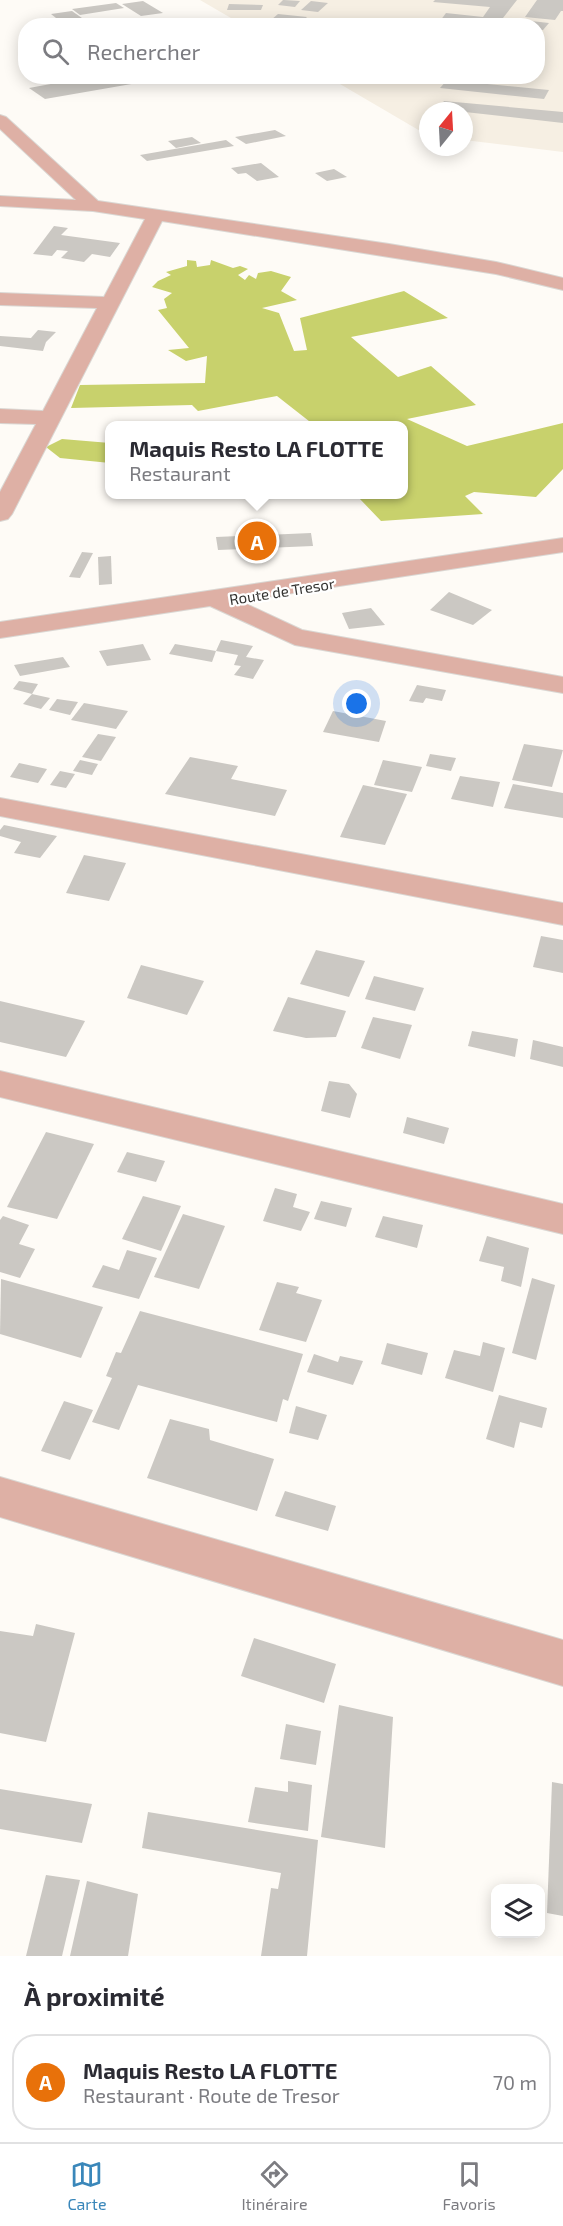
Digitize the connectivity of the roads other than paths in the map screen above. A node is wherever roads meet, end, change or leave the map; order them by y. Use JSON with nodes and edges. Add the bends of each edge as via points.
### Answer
{"nodes":[{"id":1,"x":0,"y":120,"type":"edge"},
{"id":2,"x":0,"y":201,"type":"edge"},
{"id":3,"x":93,"y":206,"type":"junction"},
{"id":4,"x":156,"y":215,"type":"junction"},
{"id":5,"x":563,"y":284,"type":"edge"},
{"id":6,"x":0,"y":299,"type":"edge"},
{"id":7,"x":110,"y":303,"type":"junction"},
{"id":8,"x":0,"y":416,"type":"edge"},
{"id":9,"x":50,"y":418,"type":"junction"},
{"id":10,"x":0,"y":514,"type":"edge"},
{"id":11,"x":563,"y":547,"type":"edge"},
{"id":12,"x":219,"y":601,"type":"junction"},
{"id":13,"x":0,"y":631,"type":"edge"},
{"id":14,"x":563,"y":685,"type":"edge"},
{"id":15,"x":0,"y":807,"type":"edge"},
{"id":16,"x":563,"y":914,"type":"edge"},
{"id":17,"x":0,"y":1084,"type":"edge"},
{"id":18,"x":563,"y":1219,"type":"edge"},
{"id":19,"x":0,"y":1497,"type":"edge"},
{"id":20,"x":563,"y":1663,"type":"edge"}],
"edges":[{"from":1,"to":3,"type":"street"},
{"from":2,"to":3,"type":"street"},
{"from":3,"to":4,"type":"street"},
{"from":4,"to":5,"type":"street","via":[[496,268]]},
{"from":4,"to":7,"type":"street"},
{"from":6,"to":7,"type":"street"},
{"from":7,"to":9,"type":"street"},
{"from":8,"to":9,"type":"street"},
{"from":9,"to":10,"type":"street"},
{"from":11,"to":12,"type":"street","name":"Route de Tresor"},
{"from":11,"to":13,"type":"street"},
{"from":12,"to":13,"type":"street","name":"Route de Tresor"},
{"from":12,"to":14,"type":"street","via":[[294,637]]},
{"from":15,"to":16,"type":"street"},
{"from":17,"to":18,"type":"street"},
{"from":19,"to":20,"type":"street"}]}
